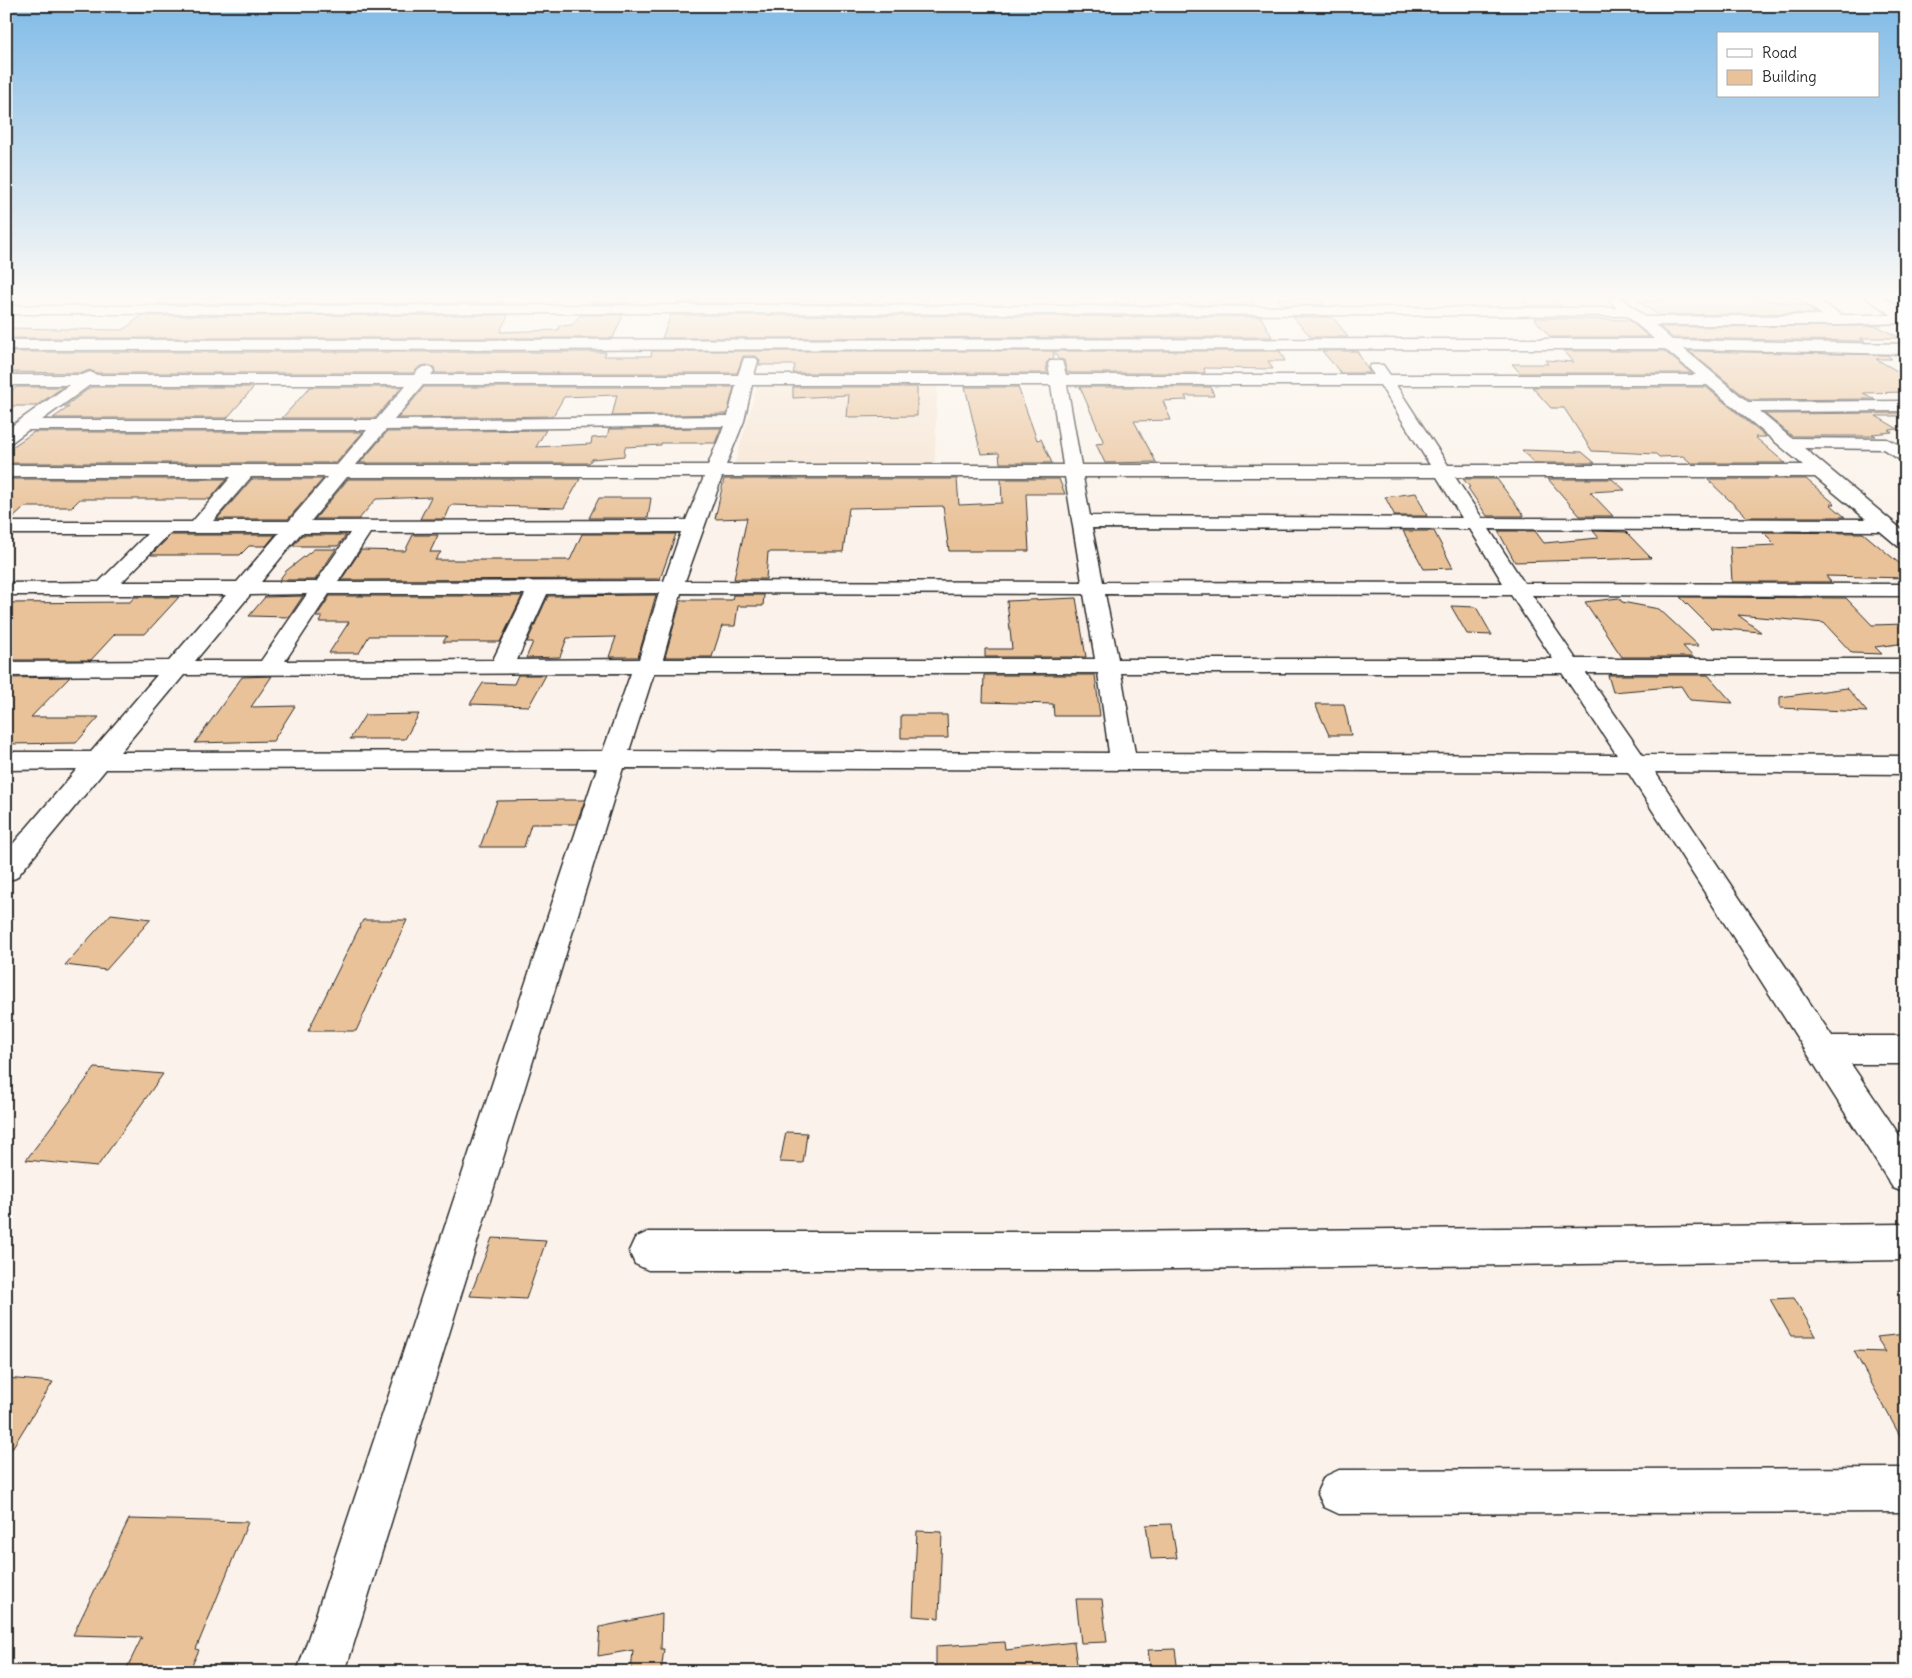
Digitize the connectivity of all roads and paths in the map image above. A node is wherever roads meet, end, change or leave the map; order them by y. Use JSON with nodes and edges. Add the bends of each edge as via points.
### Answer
{"nodes":[{"id":1,"x":95,"y":373,"type":"edge"},
{"id":2,"x":425,"y":373,"type":"edge"},
{"id":3,"x":747,"y":373,"type":"edge"},
{"id":4,"x":1058,"y":373,"type":"edge"},
{"id":5,"x":1380,"y":373,"type":"edge"},
{"id":6,"x":1704,"y":373,"type":"edge"},
{"id":7,"x":647,"y":379,"type":"junction"},
{"id":8,"x":745,"y":379,"type":"junction"},
{"id":9,"x":6,"y":380,"type":"edge"},
{"id":10,"x":86,"y":380,"type":"junction"},
{"id":11,"x":419,"y":380,"type":"junction"},
{"id":12,"x":1059,"y":380,"type":"junction"},
{"id":13,"x":1712,"y":380,"type":"junction"},
{"id":14,"x":1385,"y":381,"type":"junction"},
{"id":15,"x":1906,"y":406,"type":"edge"},
{"id":16,"x":1745,"y":407,"type":"junction"},
{"id":17,"x":735,"y":420,"type":"junction"},
{"id":18,"x":627,"y":421,"type":"junction"},
{"id":19,"x":25,"y":424,"type":"junction"},
{"id":20,"x":381,"y":424,"type":"junction"},
{"id":21,"x":6,"y":438,"type":"edge"},
{"id":22,"x":1787,"y":443,"type":"junction"},
{"id":23,"x":1906,"y":456,"type":"edge"},
{"id":24,"x":247,"y":470,"type":"junction"},
{"id":25,"x":343,"y":470,"type":"junction"},
{"id":26,"x":716,"y":470,"type":"junction"},
{"id":27,"x":1074,"y":470,"type":"junction"},
{"id":28,"x":1442,"y":470,"type":"junction"},
{"id":29,"x":1819,"y":470,"type":"junction"},
{"id":30,"x":6,"y":471,"type":"edge"},
{"id":31,"x":1906,"y":519,"type":"edge"},
{"id":32,"x":1081,"y":522,"type":"junction"},
{"id":33,"x":1880,"y":522,"type":"junction"},
{"id":34,"x":1476,"y":524,"type":"junction"},
{"id":35,"x":296,"y":526,"type":"junction"},
{"id":36,"x":365,"y":526,"type":"junction"},
{"id":37,"x":692,"y":526,"type":"junction"},
{"id":38,"x":198,"y":527,"type":"junction"},
{"id":39,"x":6,"y":528,"type":"edge"},
{"id":40,"x":164,"y":528,"type":"junction"},
{"id":41,"x":1906,"y":543,"type":"edge"},
{"id":42,"x":672,"y":587,"type":"junction"},
{"id":43,"x":105,"y":588,"type":"junction"},
{"id":44,"x":244,"y":588,"type":"junction"},
{"id":45,"x":323,"y":588,"type":"junction"},
{"id":46,"x":539,"y":588,"type":"junction"},
{"id":47,"x":1094,"y":588,"type":"junction"},
{"id":48,"x":6,"y":589,"type":"edge"},
{"id":49,"x":1518,"y":590,"type":"junction"},
{"id":50,"x":1906,"y":590,"type":"edge"},
{"id":51,"x":502,"y":666,"type":"junction"},
{"id":52,"x":645,"y":666,"type":"junction"},
{"id":53,"x":1109,"y":666,"type":"junction"},
{"id":54,"x":1570,"y":666,"type":"junction"},
{"id":55,"x":1906,"y":666,"type":"edge"},
{"id":56,"x":177,"y":668,"type":"junction"},
{"id":57,"x":268,"y":668,"type":"junction"},
{"id":58,"x":6,"y":670,"type":"edge"},
{"id":59,"x":614,"y":759,"type":"junction"},
{"id":60,"x":1123,"y":760,"type":"junction"},
{"id":61,"x":6,"y":761,"type":"edge"},
{"id":62,"x":99,"y":761,"type":"junction"},
{"id":63,"x":1636,"y":764,"type":"junction"},
{"id":64,"x":1906,"y":765,"type":"edge"},
{"id":65,"x":6,"y":871,"type":"edge"},
{"id":66,"x":1824,"y":1050,"type":"junction"},
{"id":67,"x":1906,"y":1050,"type":"edge"},
{"id":68,"x":1906,"y":1176,"type":"edge"},
{"id":69,"x":1906,"y":1242,"type":"edge"},
{"id":70,"x":648,"y":1251,"type":"dead end"},
{"id":71,"x":1906,"y":1490,"type":"edge"},
{"id":72,"x":1339,"y":1492,"type":"dead end"},
{"id":73,"x":321,"y":1672,"type":"edge"}],
"edges":[{"from":1,"to":10,"type":"street"},
{"from":2,"to":11,"type":"street"},
{"from":3,"to":8,"type":"street"},
{"from":4,"to":12,"type":"street"},
{"from":5,"to":14,"type":"street"},
{"from":6,"to":13,"type":"street"},
{"from":7,"to":8,"type":"street"},
{"from":7,"to":11,"type":"street"},
{"from":7,"to":18,"type":"street"},
{"from":8,"to":12,"type":"street"},
{"from":8,"to":17,"type":"street"},
{"from":9,"to":10,"type":"street"},
{"from":10,"to":11,"type":"street"},
{"from":10,"to":19,"type":"street"},
{"from":11,"to":20,"type":"street"},
{"from":12,"to":14,"type":"street"},
{"from":12,"to":27,"type":"street"},
{"from":13,"to":14,"type":"street"},
{"from":13,"to":16,"type":"street"},
{"from":14,"to":28,"type":"street"},
{"from":15,"to":16,"type":"street"},
{"from":16,"to":22,"type":"street"},
{"from":17,"to":18,"type":"street"},
{"from":17,"to":26,"type":"street"},
{"from":18,"to":20,"type":"street"},
{"from":19,"to":20,"type":"street"},
{"from":19,"to":21,"type":"street"},
{"from":20,"to":25,"type":"street"},
{"from":22,"to":23,"type":"street","via":[[1888,444]]},
{"from":22,"to":29,"type":"street"},
{"from":24,"to":25,"type":"street"},
{"from":24,"to":30,"type":"street"},
{"from":24,"to":38,"type":"street"},
{"from":25,"to":26,"type":"street"},
{"from":25,"to":35,"type":"street"},
{"from":26,"to":27,"type":"street"},
{"from":26,"to":37,"type":"street"},
{"from":27,"to":28,"type":"street"},
{"from":27,"to":32,"type":"street"},
{"from":28,"to":29,"type":"street"},
{"from":28,"to":34,"type":"street"},
{"from":29,"to":33,"type":"street"},
{"from":31,"to":33,"type":"street"},
{"from":32,"to":34,"type":"street"},
{"from":32,"to":47,"type":"street"},
{"from":33,"to":34,"type":"street"},
{"from":33,"to":41,"type":"street"},
{"from":34,"to":49,"type":"street"},
{"from":35,"to":36,"type":"street"},
{"from":35,"to":38,"type":"street"},
{"from":35,"to":44,"type":"street"},
{"from":36,"to":37,"type":"street"},
{"from":36,"to":45,"type":"street"},
{"from":37,"to":42,"type":"street"},
{"from":38,"to":40,"type":"street"},
{"from":39,"to":40,"type":"street"},
{"from":40,"to":43,"type":"street"},
{"from":42,"to":46,"type":"street"},
{"from":42,"to":47,"type":"street"},
{"from":42,"to":52,"type":"street","via":[[651,659]]},
{"from":43,"to":44,"type":"street"},
{"from":43,"to":48,"type":"street"},
{"from":44,"to":45,"type":"street"},
{"from":44,"to":56,"type":"street"},
{"from":45,"to":46,"type":"street"},
{"from":45,"to":57,"type":"street"},
{"from":46,"to":51,"type":"street"},
{"from":47,"to":49,"type":"street"},
{"from":47,"to":53,"type":"street"},
{"from":49,"to":50,"type":"street"},
{"from":49,"to":54,"type":"street"},
{"from":51,"to":52,"type":"street"},
{"from":51,"to":57,"type":"street"},
{"from":52,"to":53,"type":"street"},
{"from":52,"to":59,"type":"street"},
{"from":53,"to":54,"type":"street"},
{"from":53,"to":60,"type":"street"},
{"from":54,"to":55,"type":"street"},
{"from":54,"to":63,"type":"street"},
{"from":56,"to":57,"type":"street"},
{"from":56,"to":58,"type":"street"},
{"from":56,"to":62,"type":"street"},
{"from":59,"to":60,"type":"street"},
{"from":59,"to":62,"type":"street"},
{"from":59,"to":73,"type":"street"},
{"from":60,"to":63,"type":"street"},
{"from":61,"to":62,"type":"street"},
{"from":62,"to":65,"type":"street"},
{"from":63,"to":64,"type":"street"},
{"from":63,"to":66,"type":"street"},
{"from":66,"to":67,"type":"street"},
{"from":66,"to":68,"type":"street"},
{"from":69,"to":70,"type":"street","via":[[1099,1251]]},
{"from":71,"to":72,"type":"street"}]}
